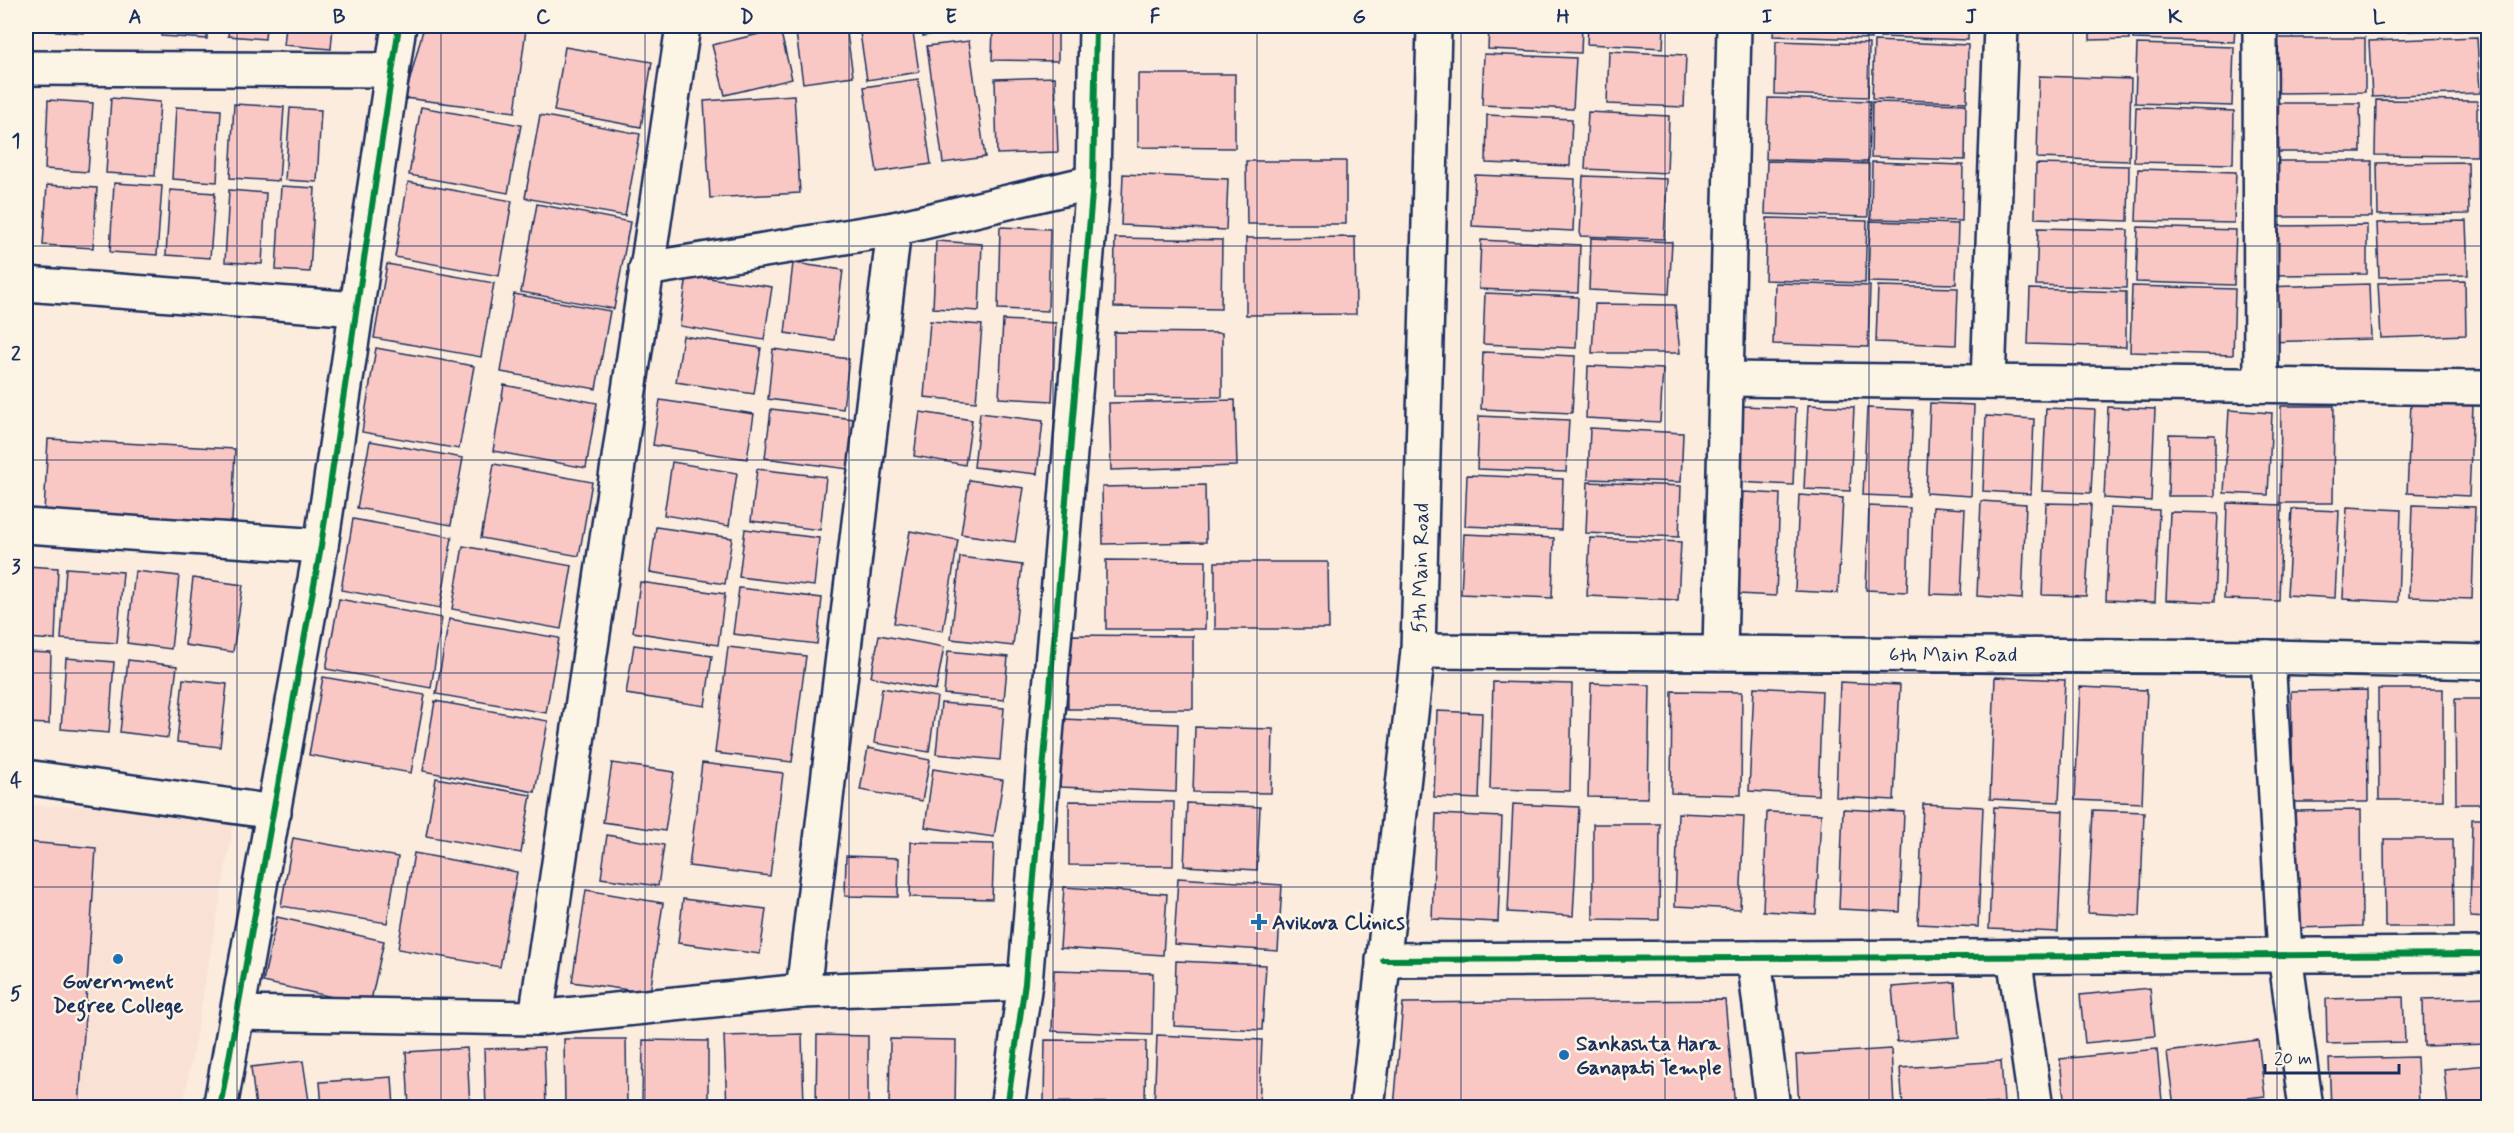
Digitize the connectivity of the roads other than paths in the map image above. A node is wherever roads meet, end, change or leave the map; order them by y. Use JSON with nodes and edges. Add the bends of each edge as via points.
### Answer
{"nodes":[{"id":1,"x":399,"y":26,"type":"edge"},
{"id":2,"x":683,"y":26,"type":"edge"},
{"id":3,"x":1096,"y":26,"type":"edge"},
{"id":4,"x":1434,"y":26,"type":"edge"},
{"id":5,"x":1734,"y":26,"type":"edge"},
{"id":6,"x":2001,"y":26,"type":"edge"},
{"id":7,"x":2260,"y":26,"type":"edge"},
{"id":8,"x":26,"y":68,"type":"edge"},
{"id":9,"x":392,"y":70,"type":"junction"},
{"id":10,"x":1093,"y":182,"type":"junction"},
{"id":11,"x":894,"y":229,"type":"junction"},
{"id":12,"x":646,"y":269,"type":"junction"},
{"id":13,"x":26,"y":284,"type":"edge"},
{"id":14,"x":357,"y":309,"type":"junction"},
{"id":15,"x":1728,"y":379,"type":"junction"},
{"id":16,"x":1988,"y":382,"type":"junction"},
{"id":17,"x":2261,"y":385,"type":"junction"},
{"id":18,"x":2488,"y":388,"type":"edge"},
{"id":19,"x":26,"y":526,"type":"edge"},
{"id":20,"x":321,"y":546,"type":"junction"},
{"id":21,"x":1418,"y":651,"type":"junction"},
{"id":22,"x":1720,"y":653,"type":"junction"},
{"id":23,"x":2268,"y":657,"type":"junction"},
{"id":24,"x":2488,"y":662,"type":"edge"},
{"id":25,"x":26,"y":777,"type":"edge"},
{"id":26,"x":274,"y":812,"type":"junction"},
{"id":27,"x":2488,"y":954,"type":"edge"},
{"id":28,"x":2285,"y":955,"type":"junction"},
{"id":29,"x":2014,"y":956,"type":"junction"},
{"id":30,"x":1754,"y":958,"type":"junction"},
{"id":31,"x":1383,"y":960,"type":"junction"},
{"id":32,"x":1025,"y":983,"type":"junction"},
{"id":33,"x":803,"y":991,"type":"junction"},
{"id":34,"x":238,"y":1014,"type":"junction"},
{"id":35,"x":536,"y":1018,"type":"junction"},
{"id":36,"x":220,"y":1107,"type":"edge"},
{"id":37,"x":1007,"y":1107,"type":"edge"},
{"id":38,"x":1366,"y":1107,"type":"edge"},
{"id":39,"x":1773,"y":1107,"type":"edge"},
{"id":40,"x":2036,"y":1107,"type":"edge"},
{"id":41,"x":2306,"y":1107,"type":"edge"}],
"edges":[{"from":1,"to":9,"type":"street"},
{"from":2,"to":12,"type":"street"},
{"from":3,"to":10,"type":"street"},
{"from":4,"to":21,"type":"street","name":"5th Main Road"},
{"from":5,"to":15,"type":"street"},
{"from":6,"to":16,"type":"street"},
{"from":7,"to":17,"type":"street"},
{"from":8,"to":9,"type":"street"},
{"from":9,"to":14,"type":"street"},
{"from":10,"to":11,"type":"street"},
{"from":10,"to":32,"type":"street"},
{"from":11,"to":12,"type":"street"},
{"from":11,"to":33,"type":"street"},
{"from":12,"to":35,"type":"street"},
{"from":13,"to":14,"type":"street"},
{"from":14,"to":20,"type":"street"},
{"from":15,"to":16,"type":"street"},
{"from":15,"to":22,"type":"street"},
{"from":16,"to":17,"type":"street"},
{"from":17,"to":18,"type":"street"},
{"from":19,"to":20,"type":"street"},
{"from":20,"to":26,"type":"street"},
{"from":21,"to":22,"type":"street","name":"6th Main Road"},
{"from":21,"to":31,"type":"street","name":"5th Main Road"},
{"from":22,"to":23,"type":"street","name":"6th Main Road"},
{"from":23,"to":24,"type":"street","name":"6th Main Road"},
{"from":23,"to":28,"type":"street"},
{"from":25,"to":26,"type":"street"},
{"from":26,"to":34,"type":"street"},
{"from":27,"to":28,"type":"street"},
{"from":28,"to":29,"type":"street"},
{"from":28,"to":41,"type":"street"},
{"from":29,"to":30,"type":"street"},
{"from":29,"to":40,"type":"street"},
{"from":30,"to":31,"type":"street"},
{"from":30,"to":39,"type":"street"},
{"from":31,"to":38,"type":"street","name":"5th Main Road"},
{"from":32,"to":33,"type":"street"},
{"from":32,"to":37,"type":"street"},
{"from":33,"to":35,"type":"street"},
{"from":34,"to":35,"type":"street"},
{"from":34,"to":36,"type":"street"}]}
